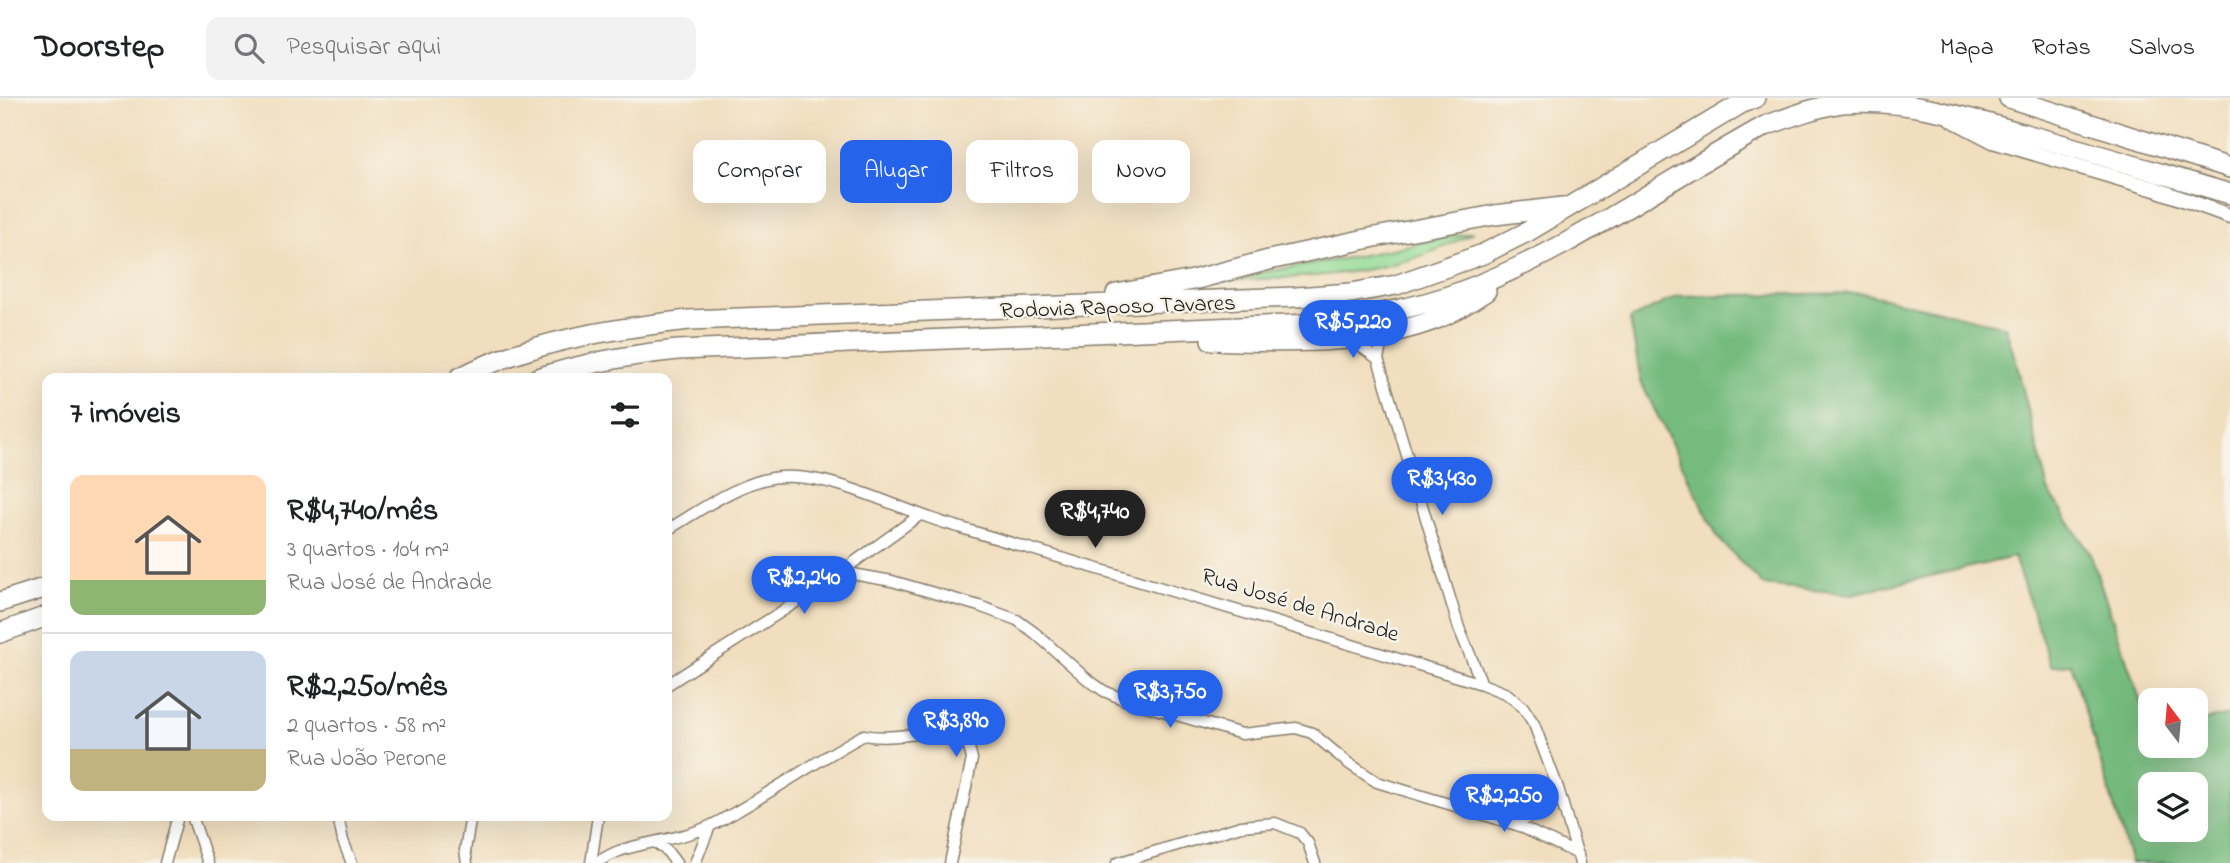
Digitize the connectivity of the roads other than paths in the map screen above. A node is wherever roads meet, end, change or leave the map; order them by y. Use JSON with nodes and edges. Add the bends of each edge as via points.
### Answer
{"nodes":[{"id":1,"x":1755,"y":98,"type":"edge"},
{"id":2,"x":2009,"y":98,"type":"edge"},
{"id":3,"x":1931,"y":107,"type":"junction"},
{"id":4,"x":2230,"y":168,"type":"edge"},
{"id":5,"x":2230,"y":194,"type":"edge"},
{"id":6,"x":1572,"y":205,"type":"junction"},
{"id":7,"x":2230,"y":216,"type":"edge"},
{"id":8,"x":1555,"y":249,"type":"junction"},
{"id":9,"x":1056,"y":305,"type":"junction"},
{"id":10,"x":1130,"y":332,"type":"junction"},
{"id":11,"x":1384,"y":333,"type":"junction"},
{"id":12,"x":1341,"y":339,"type":"junction"},
{"id":13,"x":1378,"y":359,"type":"junction"},
{"id":14,"x":469,"y":373,"type":"edge"},
{"id":15,"x":553,"y":373,"type":"edge"},
{"id":16,"x":920,"y":515,"type":"junction"},
{"id":17,"x":672,"y":527,"type":"edge"},
{"id":18,"x":841,"y":572,"type":"junction"},
{"id":19,"x":42,"y":579,"type":"edge"},
{"id":20,"x":42,"y":589,"type":"edge"},
{"id":21,"x":0,"y":592,"type":"edge"},
{"id":22,"x":0,"y":602,"type":"edge"},
{"id":23,"x":42,"y":618,"type":"edge"},
{"id":24,"x":0,"y":633,"type":"edge"},
{"id":25,"x":672,"y":682,"type":"edge"},
{"id":26,"x":1482,"y":684,"type":"junction"},
{"id":27,"x":1558,"y":788,"type":"junction"},
{"id":28,"x":177,"y":821,"type":"edge"},
{"id":29,"x":194,"y":821,"type":"edge"},
{"id":30,"x":339,"y":821,"type":"edge"},
{"id":31,"x":470,"y":821,"type":"edge"},
{"id":32,"x":597,"y":821,"type":"edge"},
{"id":33,"x":1517,"y":825,"type":"junction"},
{"id":34,"x":710,"y":826,"type":"junction"},
{"id":35,"x":656,"y":843,"type":"junction"},
{"id":36,"x":1579,"y":858,"type":"edge"},
{"id":37,"x":165,"y":863,"type":"edge"},
{"id":38,"x":208,"y":863,"type":"edge"},
{"id":39,"x":352,"y":863,"type":"edge"},
{"id":40,"x":467,"y":863,"type":"edge"},
{"id":41,"x":593,"y":863,"type":"edge"},
{"id":42,"x":676,"y":863,"type":"edge"},
{"id":43,"x":695,"y":863,"type":"edge"},
{"id":44,"x":950,"y":863,"type":"edge"},
{"id":45,"x":1117,"y":863,"type":"edge"},
{"id":46,"x":1315,"y":863,"type":"edge"}],
"edges":[{"from":1,"to":6,"type":"highway","name":"Rodovia Raposo Tavares"},
{"from":2,"to":4,"type":"highway"},
{"from":3,"to":5,"type":"highway","name":"Rodovia Raposo Tavares"},
{"from":3,"to":7,"type":"street","via":[[1993,141]]},
{"from":3,"to":8,"type":"highway","name":"Rodovia Raposo Tavares","via":[[1842,103],[1765,126]]},
{"from":6,"to":9,"type":"highway","via":[[1376,237],[1193,280]]},
{"from":6,"to":9,"type":"highway","name":"Rodovia Raposo Tavares","via":[[1483,254],[1396,285],[1296,297]]},
{"from":8,"to":10,"type":"highway","name":"Rodovia Raposo Tavares","via":[[1458,293],[1367,317],[1312,324]]},
{"from":8,"to":11,"type":"highway","via":[[1441,317]]},
{"from":9,"to":14,"type":"highway","name":"Rodovia Raposo Tavares","via":[[689,320],[581,336],[524,351]]},
{"from":10,"to":12,"type":"highway","via":[[1268,342]]},
{"from":10,"to":15,"type":"highway","name":"Rodovia Raposo Tavares","via":[[678,350],[629,355]]},
{"from":11,"to":12,"type":"highway"},
{"from":11,"to":13,"type":"street"},
{"from":12,"to":13,"type":"street"},
{"from":13,"to":26,"type":"street","via":[[1456,619]]},
{"from":16,"to":17,"type":"street","name":"Rua José de Andrade","via":[[832,482],[778,477],[721,498]]},
{"from":16,"to":18,"type":"street"},
{"from":16,"to":26,"type":"street","name":"Rua José de Andrade"},
{"from":18,"to":25,"type":"street"},
{"from":18,"to":33,"type":"street","via":[[892,581],[1017,620],[1087,679],[1125,700],[1241,734],[1296,728],[1312,733],[1377,782]]},
{"from":19,"to":21,"type":"street"},
{"from":20,"to":22,"type":"highway"},
{"from":23,"to":24,"type":"highway"},
{"from":26,"to":27,"type":"street","name":"Rua José de Andrade","via":[[1507,694],[1523,707],[1543,744]]},
{"from":27,"to":33,"type":"street","via":[[1534,816]]},
{"from":27,"to":36,"type":"street","name":"Rua José de Andrade"},
{"from":28,"to":37,"type":"street"},
{"from":29,"to":38,"type":"street"},
{"from":30,"to":39,"type":"street"},
{"from":31,"to":40,"type":"street"},
{"from":32,"to":41,"type":"street"},
{"from":33,"to":36,"type":"street"},
{"from":34,"to":35,"type":"street"},
{"from":34,"to":43,"type":"street"},
{"from":34,"to":44,"type":"street","via":[[864,735],[958,736],[967,740],[972,760]]},
{"from":35,"to":41,"type":"street","via":[[619,851]]},
{"from":35,"to":42,"type":"street"},
{"from":45,"to":46,"type":"street","via":[[1241,826],[1275,824],[1300,833]]}]}
